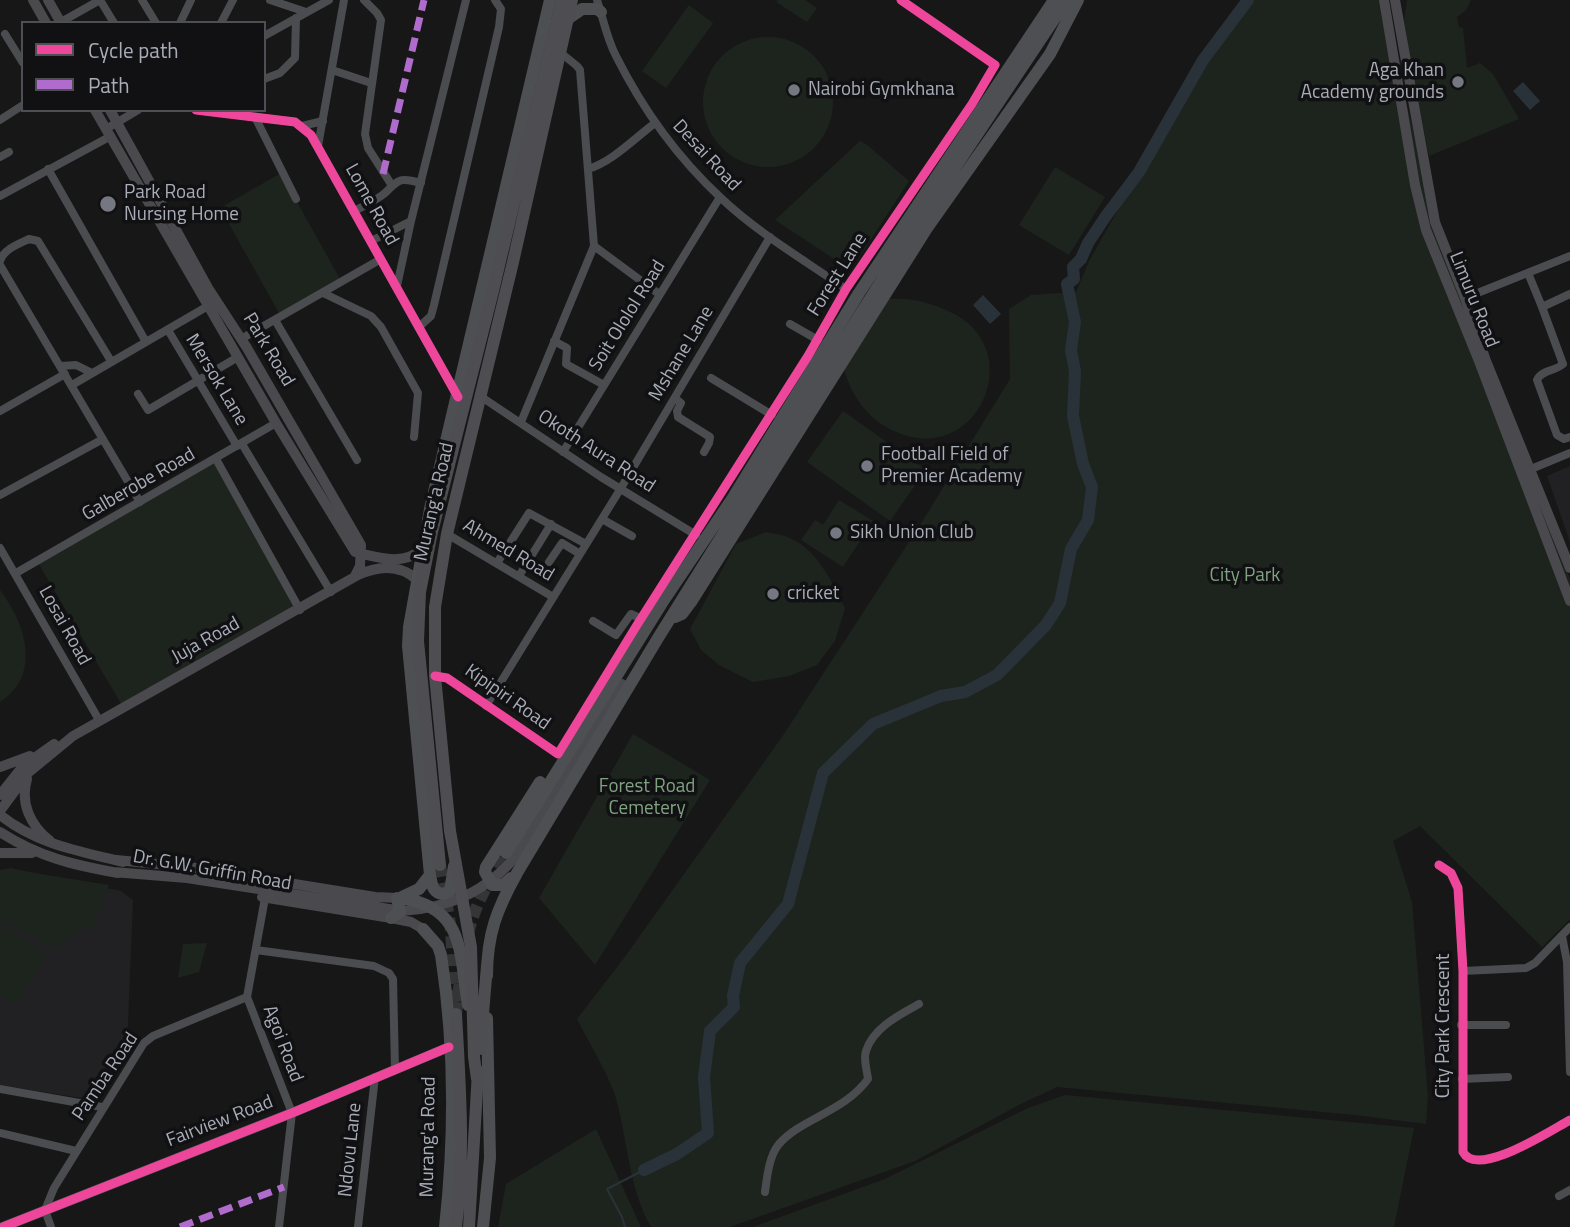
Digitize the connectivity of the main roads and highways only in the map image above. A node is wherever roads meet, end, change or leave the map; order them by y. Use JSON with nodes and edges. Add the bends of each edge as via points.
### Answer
{"nodes":[{"id":1,"x":33,"y":0,"type":"edge"},
{"id":2,"x":48,"y":0,"type":"edge"},
{"id":3,"x":550,"y":0,"type":"edge"},
{"id":4,"x":1384,"y":0,"type":"edge"},
{"id":5,"x":1395,"y":0,"type":"edge"},
{"id":6,"x":570,"y":1,"type":"edge"},
{"id":7,"x":1067,"y":3,"type":"edge"},
{"id":8,"x":599,"y":6,"type":"edge"},
{"id":9,"x":569,"y":18,"type":"junction"},
{"id":10,"x":45,"y":21,"type":"edge"},
{"id":11,"x":60,"y":21,"type":"edge"},
{"id":12,"x":97,"y":112,"type":"edge"},
{"id":13,"x":110,"y":112,"type":"edge"},
{"id":14,"x":111,"y":129,"type":"junction"},
{"id":15,"x":169,"y":226,"type":"junction"},
{"id":16,"x":1526,"y":470,"type":"junction"},
{"id":17,"x":422,"y":548,"type":"junction"},
{"id":18,"x":358,"y":553,"type":"junction"},
{"id":19,"x":1570,"y":568,"type":"edge"},
{"id":20,"x":355,"y":576,"type":"junction"},
{"id":21,"x":417,"y":580,"type":"junction"},
{"id":22,"x":676,"y":583,"type":"junction"},
{"id":23,"x":342,"y":584,"type":"junction"},
{"id":24,"x":417,"y":598,"type":"junction"},
{"id":25,"x":1570,"y":601,"type":"edge"},
{"id":26,"x":658,"y":638,"type":"junction"},
{"id":27,"x":622,"y":684,"type":"junction"},
{"id":28,"x":73,"y":736,"type":"junction"},
{"id":29,"x":37,"y":754,"type":"junction"},
{"id":30,"x":558,"y":754,"type":"road end"},
{"id":31,"x":0,"y":767,"type":"edge"},
{"id":32,"x":28,"y":773,"type":"junction"},
{"id":33,"x":0,"y":795,"type":"edge"},
{"id":34,"x":0,"y":813,"type":"edge"},
{"id":35,"x":0,"y":832,"type":"edge"},
{"id":36,"x":53,"y":844,"type":"junction"},
{"id":37,"x":0,"y":853,"type":"edge"},
{"id":38,"x":35,"y":853,"type":"junction"},
{"id":39,"x":506,"y":853,"type":"tunnel mouth"},
{"id":40,"x":116,"y":860,"type":"junction"},
{"id":41,"x":455,"y":863,"type":"junction"},
{"id":42,"x":440,"y":865,"type":"tunnel mouth"},
{"id":43,"x":113,"y":872,"type":"junction"},
{"id":44,"x":517,"y":873,"type":"junction"},
{"id":45,"x":430,"y":875,"type":"junction"},
{"id":46,"x":187,"y":878,"type":"junction"},
{"id":47,"x":398,"y":898,"type":"junction"},
{"id":48,"x":391,"y":918,"type":"junction"},
{"id":49,"x":423,"y":929,"type":"joint"},
{"id":50,"x":487,"y":966,"type":"junction"},
{"id":51,"x":456,"y":1014,"type":"dead end"},
{"id":52,"x":472,"y":1022,"type":"junction"},
{"id":53,"x":477,"y":1079,"type":"junction"},
{"id":54,"x":444,"y":1227,"type":"edge"},
{"id":55,"x":456,"y":1227,"type":"edge"},
{"id":56,"x":469,"y":1227,"type":"edge"},
{"id":57,"x":482,"y":1227,"type":"edge"}],
"edges":[{"from":1,"to":10,"type":"main road"},
{"from":2,"to":11,"type":"main road"},
{"from":3,"to":17,"type":"main road","name":"Murang'a Road"},
{"from":4,"to":16,"type":"main road","name":"Limuru Road","via":[[1426,230]]},
{"from":5,"to":16,"type":"main road","name":"Limuru Road","via":[[1432,211]]},
{"from":6,"to":9,"type":"highway","name":"Murang'a Road"},
{"from":6,"to":24,"type":"highway","name":"Murang'a Road"},
{"from":7,"to":22,"type":"main road","via":[[913,209]]},
{"from":7,"to":26,"type":"main road","via":[[926,211]]},
{"from":8,"to":9,"type":"main road"},
{"from":9,"to":41,"type":"highway","name":"Murang'a Road","via":[[447,534],[435,607],[435,676]]},
{"from":12,"to":14,"type":"main road","name":"Park Road"},
{"from":13,"to":14,"type":"main road","name":"Park Road"},
{"from":14,"to":15,"type":"main road","name":"Park Road"},
{"from":15,"to":18,"type":"main road","name":"Park Road","via":[[208,306]]},
{"from":15,"to":18,"type":"main road","name":"Park Road","via":[[361,544]]},
{"from":16,"to":19,"type":"main road","name":"Limuru Road"},
{"from":16,"to":25,"type":"main road","name":"Limuru Road"},
{"from":17,"to":18,"type":"main road","via":[[398,559]]},
{"from":17,"to":21,"type":"main road","name":"Murang'a Road"},
{"from":18,"to":20,"type":"main road","via":[[360,566]]},
{"from":18,"to":23,"type":"main road"},
{"from":20,"to":21,"type":"main road","name":"Juja Road","via":[[386,566]]},
{"from":20,"to":23,"type":"main road","name":"Juja Road"},
{"from":21,"to":24,"type":"main road","name":"Murang'a Road"},
{"from":22,"to":27,"type":"main road"},
{"from":22,"to":39,"type":"main road"},
{"from":23,"to":28,"type":"main road","name":"Juja Road"},
{"from":24,"to":42,"type":"highway","name":"Murang'a Road"},
{"from":24,"to":45,"type":"main road","via":[[408,646]]},
{"from":26,"to":27,"type":"main road"},
{"from":26,"to":44,"type":"main road"},
{"from":27,"to":46,"type":"main road","via":[[517,855],[498,876],[457,902],[402,911]]},
{"from":28,"to":29,"type":"main road","name":"Juja Road"},
{"from":28,"to":32,"type":"main road","name":"Juja Road"},
{"from":29,"to":31,"type":"main road"},
{"from":29,"to":33,"type":"main road","name":"Juja Road"},
{"from":30,"to":44,"type":"main road","via":[[485,872],[492,885],[498,886]]},
{"from":32,"to":34,"type":"main road","name":"Juja Road"},
{"from":32,"to":36,"type":"main road","via":[[25,807]]},
{"from":34,"to":36,"type":"main road","name":"Dr. G.W. Griffin Road","via":[[29,835]]},
{"from":35,"to":38,"type":"main road","name":"Dr. G.W. Griffin Road"},
{"from":36,"to":40,"type":"main road","name":"Dr. G.W. Griffin Road"},
{"from":37,"to":38,"type":"main road"},
{"from":38,"to":43,"type":"main road","name":"Dr. G.W. Griffin Road"},
{"from":40,"to":46,"type":"main road","name":"Dr. G.W. Griffin Road"},
{"from":40,"to":47,"type":"main road","name":"Dr. G.W. Griffin Road"},
{"from":41,"to":45,"type":"main road","via":[[447,893],[433,889]]},
{"from":41,"to":52,"type":"highway","name":"Murang'a Road","via":[[471,947]]},
{"from":43,"to":46,"type":"main road"},
{"from":43,"to":48,"type":"main road","name":"Dr. G.W. Griffin Road"},
{"from":44,"to":50,"type":"main road","via":[[490,931]]},
{"from":45,"to":47,"type":"main road","via":[[419,889]]},
{"from":47,"to":48,"type":"main road","via":[[400,912]]},
{"from":47,"to":52,"type":"main road","name":"Murang'a Road","via":[[433,909],[454,932],[461,949]]},
{"from":48,"to":49,"type":"main road","name":"Dr. G.W. Griffin Road"},
{"from":49,"to":54,"type":"main road","name":"Murang'a Road","via":[[441,956],[449,1047],[451,1146]]},
{"from":50,"to":53,"type":"highway","name":"Murang'a Road"},
{"from":50,"to":57,"type":"main road","via":[[490,1158]]},
{"from":51,"to":55,"type":"highway","name":"Murang'a Road","via":[[461,1159]]},
{"from":52,"to":53,"type":"highway","name":"Murang'a Road"},
{"from":53,"to":56,"type":"highway","name":"Murang'a Road"}]}
